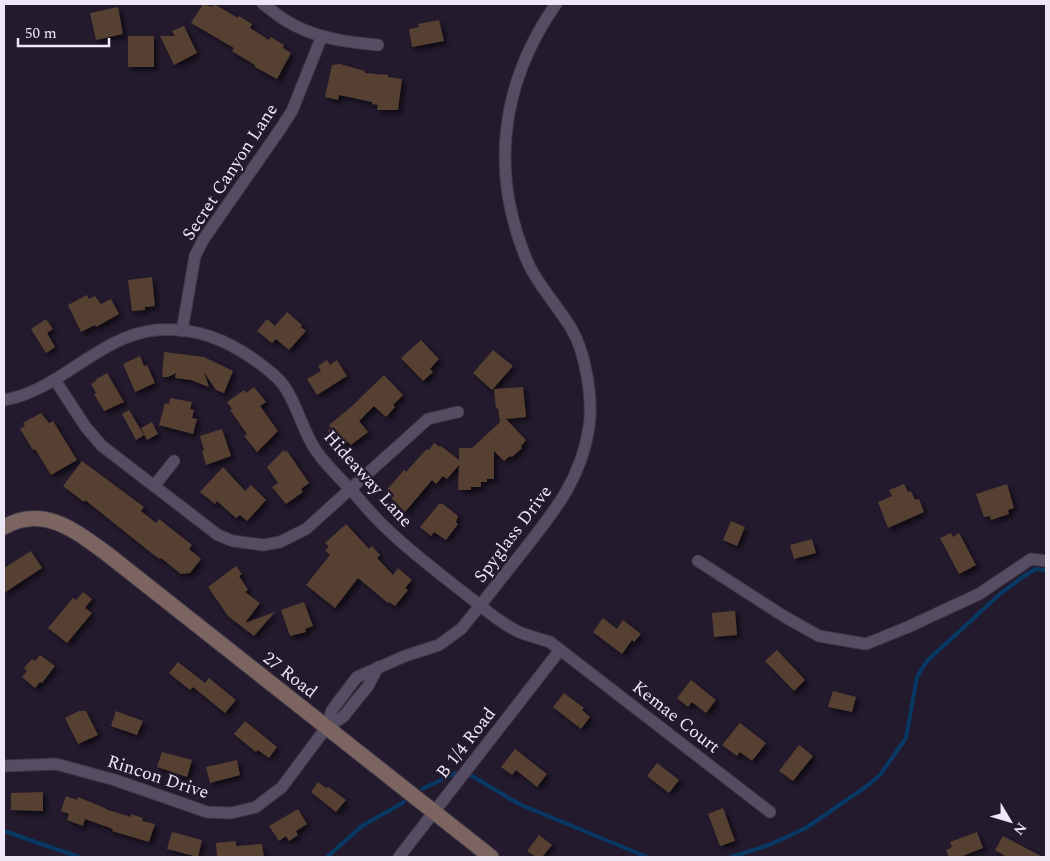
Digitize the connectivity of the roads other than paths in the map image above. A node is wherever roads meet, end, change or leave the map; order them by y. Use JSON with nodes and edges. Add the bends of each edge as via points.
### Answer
{"nodes":[{"id":1,"x":263,"y":4,"type":"edge"},
{"id":2,"x":556,"y":4,"type":"edge"},
{"id":3,"x":322,"y":36,"type":"junction"},
{"id":4,"x":378,"y":45,"type":"dead end"},
{"id":5,"x":182,"y":331,"type":"junction"},
{"id":6,"x":55,"y":380,"type":"junction"},
{"id":7,"x":4,"y":400,"type":"edge"},
{"id":8,"x":458,"y":412,"type":"dead end"},
{"id":9,"x":174,"y":461,"type":"dead end"},
{"id":10,"x":154,"y":486,"type":"junction"},
{"id":11,"x":351,"y":490,"type":"junction"},
{"id":12,"x":4,"y":527,"type":"edge"},
{"id":13,"x":698,"y":561,"type":"dead end"},
{"id":14,"x":1046,"y":561,"type":"edge"},
{"id":15,"x":480,"y":606,"type":"junction"},
{"id":16,"x":560,"y":650,"type":"junction"},
{"id":17,"x":326,"y":728,"type":"junction"},
{"id":18,"x":4,"y":766,"type":"edge"},
{"id":19,"x":770,"y":812,"type":"dead end"},
{"id":20,"x":434,"y":813,"type":"junction"},
{"id":21,"x":399,"y":857,"type":"edge"},
{"id":22,"x":491,"y":857,"type":"edge"}],
"edges":[{"from":1,"to":3,"type":"street","via":[[286,21]]},
{"from":2,"to":15,"type":"street","name":"Spyglass Drive","via":[[540,27],[523,62],[511,98],[504,149],[510,208],[530,266],[572,330],[586,369],[589,428],[579,467],[562,502]]},
{"from":3,"to":4,"type":"street"},
{"from":3,"to":5,"type":"street","name":"Secret Canyon Lane","via":[[292,111],[195,256]]},
{"from":5,"to":6,"type":"street","name":"Hideaway Lane","via":[[157,330],[123,339]]},
{"from":5,"to":11,"type":"street","name":"Hideaway Lane","via":[[213,336],[229,343],[272,373],[284,385],[309,441]]},
{"from":6,"to":7,"type":"street","name":"Hideaway Lane","via":[[36,391]]},
{"from":6,"to":10,"type":"street","via":[[102,446]]},
{"from":8,"to":11,"type":"street","via":[[428,419]]},
{"from":9,"to":10,"type":"street"},
{"from":10,"to":11,"type":"street","via":[[218,535],[233,542],[263,545],[280,542],[306,529]]},
{"from":11,"to":15,"type":"street","name":"Hideaway Lane","via":[[390,532]]},
{"from":12,"to":17,"type":"street","name":"27 Road","via":[[38,517],[63,525],[106,553]]},
{"from":13,"to":14,"type":"street","via":[[819,636],[866,644],[979,594],[1031,559]]},
{"from":15,"to":16,"type":"street","name":"Hideaway Lane","via":[[518,631],[550,642]]},
{"from":15,"to":17,"type":"street","name":"Spyglass Drive","via":[[461,629],[439,645],[357,677],[332,710]]},
{"from":16,"to":19,"type":"street","name":"Kemae Court"},
{"from":16,"to":20,"type":"street","name":"B 1/4 Road"},
{"from":17,"to":18,"type":"street","name":"Rincon Drive","via":[[282,787],[256,807],[231,813],[207,812],[115,780],[56,764]]},
{"from":17,"to":20,"type":"street","name":"27 Road"},
{"from":20,"to":21,"type":"street","name":"B 1/4 Road"},
{"from":20,"to":22,"type":"street","name":"27 Road"}]}
